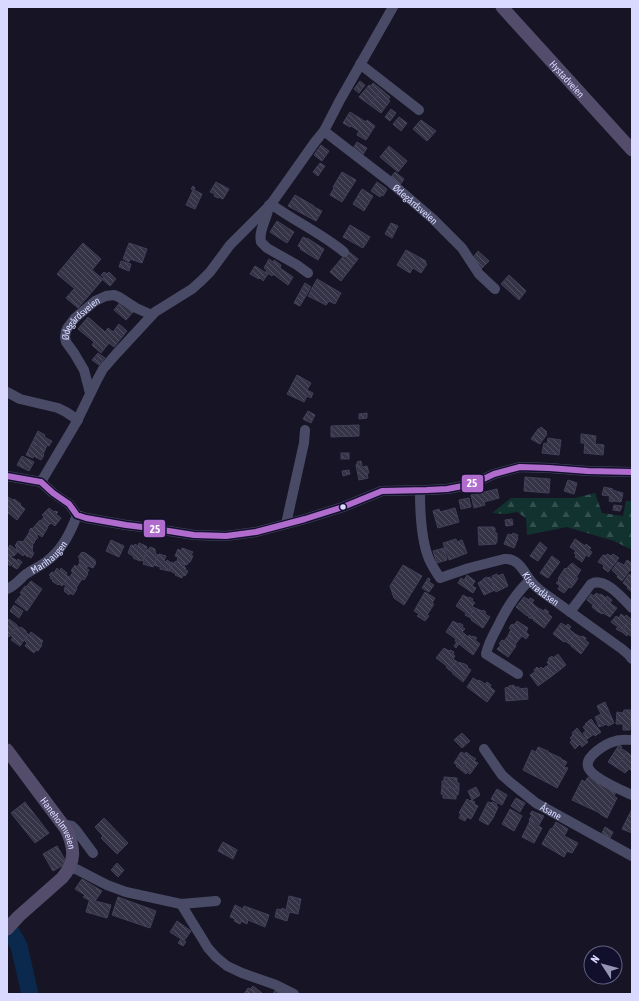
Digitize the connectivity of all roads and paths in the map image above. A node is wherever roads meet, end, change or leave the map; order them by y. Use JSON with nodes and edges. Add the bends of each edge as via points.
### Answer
{"nodes":[{"id":1,"x":393,"y":7,"type":"edge"},
{"id":2,"x":502,"y":7,"type":"edge"},
{"id":3,"x":360,"y":64,"type":"junction"},
{"id":4,"x":419,"y":110,"type":"dead end"},
{"id":5,"x":324,"y":131,"type":"junction"},
{"id":6,"x":632,"y":150,"type":"edge"},
{"id":7,"x":270,"y":204,"type":"junction"},
{"id":8,"x":344,"y":252,"type":"dead end"},
{"id":9,"x":308,"y":273,"type":"dead end"},
{"id":10,"x":495,"y":289,"type":"dead end"},
{"id":11,"x":152,"y":315,"type":"junction"},
{"id":12,"x":7,"y":392,"type":"edge"},
{"id":13,"x":90,"y":393,"type":"junction"},
{"id":14,"x":78,"y":420,"type":"junction"},
{"id":15,"x":305,"y":430,"type":"dead end"},
{"id":16,"x":632,"y":472,"type":"edge"},
{"id":17,"x":7,"y":476,"type":"edge"},
{"id":18,"x":41,"y":482,"type":"junction"},
{"id":19,"x":420,"y":490,"type":"junction"},
{"id":20,"x":77,"y":515,"type":"junction"},
{"id":21,"x":286,"y":524,"type":"junction"},
{"id":22,"x":530,"y":580,"type":"junction"},
{"id":23,"x":7,"y":589,"type":"edge"},
{"id":24,"x":632,"y":608,"type":"edge"},
{"id":25,"x":570,"y":612,"type":"junction"},
{"id":26,"x":631,"y":655,"type":"edge"},
{"id":27,"x":518,"y":674,"type":"dead end"},
{"id":28,"x":632,"y":740,"type":"edge"},
{"id":29,"x":484,"y":749,"type":"dead end"},
{"id":30,"x":7,"y":750,"type":"edge"},
{"id":31,"x":632,"y":795,"type":"edge"},
{"id":32,"x":62,"y":824,"type":"junction"},
{"id":33,"x":93,"y":853,"type":"dead end"},
{"id":34,"x":632,"y":856,"type":"edge"},
{"id":35,"x":70,"y":869,"type":"junction"},
{"id":36,"x":216,"y":901,"type":"dead end"},
{"id":37,"x":181,"y":904,"type":"junction"},
{"id":38,"x":10,"y":925,"type":"edge"},
{"id":39,"x":294,"y":994,"type":"edge"}],
"edges":[{"from":1,"to":3,"type":"street"},
{"from":2,"to":6,"type":"main road","name":"Hystadveien"},
{"from":3,"to":4,"type":"street"},
{"from":3,"to":5,"type":"street"},
{"from":5,"to":7,"type":"street"},
{"from":5,"to":10,"type":"street","name":"Ødegårdsveien","via":[[433,219],[462,248],[479,274]]},
{"from":7,"to":8,"type":"street"},
{"from":7,"to":9,"type":"street","via":[[261,242]]},
{"from":7,"to":11,"type":"street","via":[[230,245],[201,281]]},
{"from":11,"to":13,"type":"street","via":[[117,352]]},
{"from":11,"to":13,"type":"street","name":"Ødegårdsveien","via":[[114,295],[95,301],[75,318],[66,332],[66,342],[84,370]]},
{"from":12,"to":14,"type":"street","via":[[20,400],[58,408]]},
{"from":13,"to":14,"type":"street"},
{"from":14,"to":18,"type":"street"},
{"from":15,"to":21,"type":"street"},
{"from":16,"to":19,"type":"street","via":[[520,467],[468,485]]},
{"from":17,"to":18,"type":"street"},
{"from":18,"to":20,"type":"street","via":[[68,504]]},
{"from":19,"to":21,"type":"street","via":[[382,491],[343,507]]},
{"from":19,"to":22,"type":"street","name":"Kiserødåsen","via":[[425,549],[440,578],[507,558],[516,561]]},
{"from":20,"to":21,"type":"street","via":[[194,535],[226,536]]},
{"from":20,"to":23,"type":"street","name":"Marihaugen","via":[[66,540],[54,554]]},
{"from":22,"to":25,"type":"street","name":"Kiserødåsen","via":[[541,592]]},
{"from":22,"to":27,"type":"street","via":[[522,587],[504,614],[491,638],[486,654]]},
{"from":24,"to":25,"type":"street","via":[[613,589],[595,582]]},
{"from":25,"to":26,"type":"street","name":"Kiserødåsen"},
{"from":28,"to":31,"type":"street","via":[[619,740],[604,745],[594,753],[587,765],[600,779]]},
{"from":29,"to":34,"type":"street","name":"Åsane","via":[[502,775],[536,803]]},
{"from":30,"to":32,"type":"main road","name":"Haneholmveien"},
{"from":32,"to":33,"type":"street","via":[[72,826]]},
{"from":32,"to":35,"type":"main road","name":"Haneholmveien","via":[[73,849]]},
{"from":35,"to":37,"type":"street","via":[[126,892]]},
{"from":35,"to":38,"type":"main road"},
{"from":36,"to":37,"type":"street"},
{"from":37,"to":39,"type":"street","via":[[216,958],[242,973]]}]}
